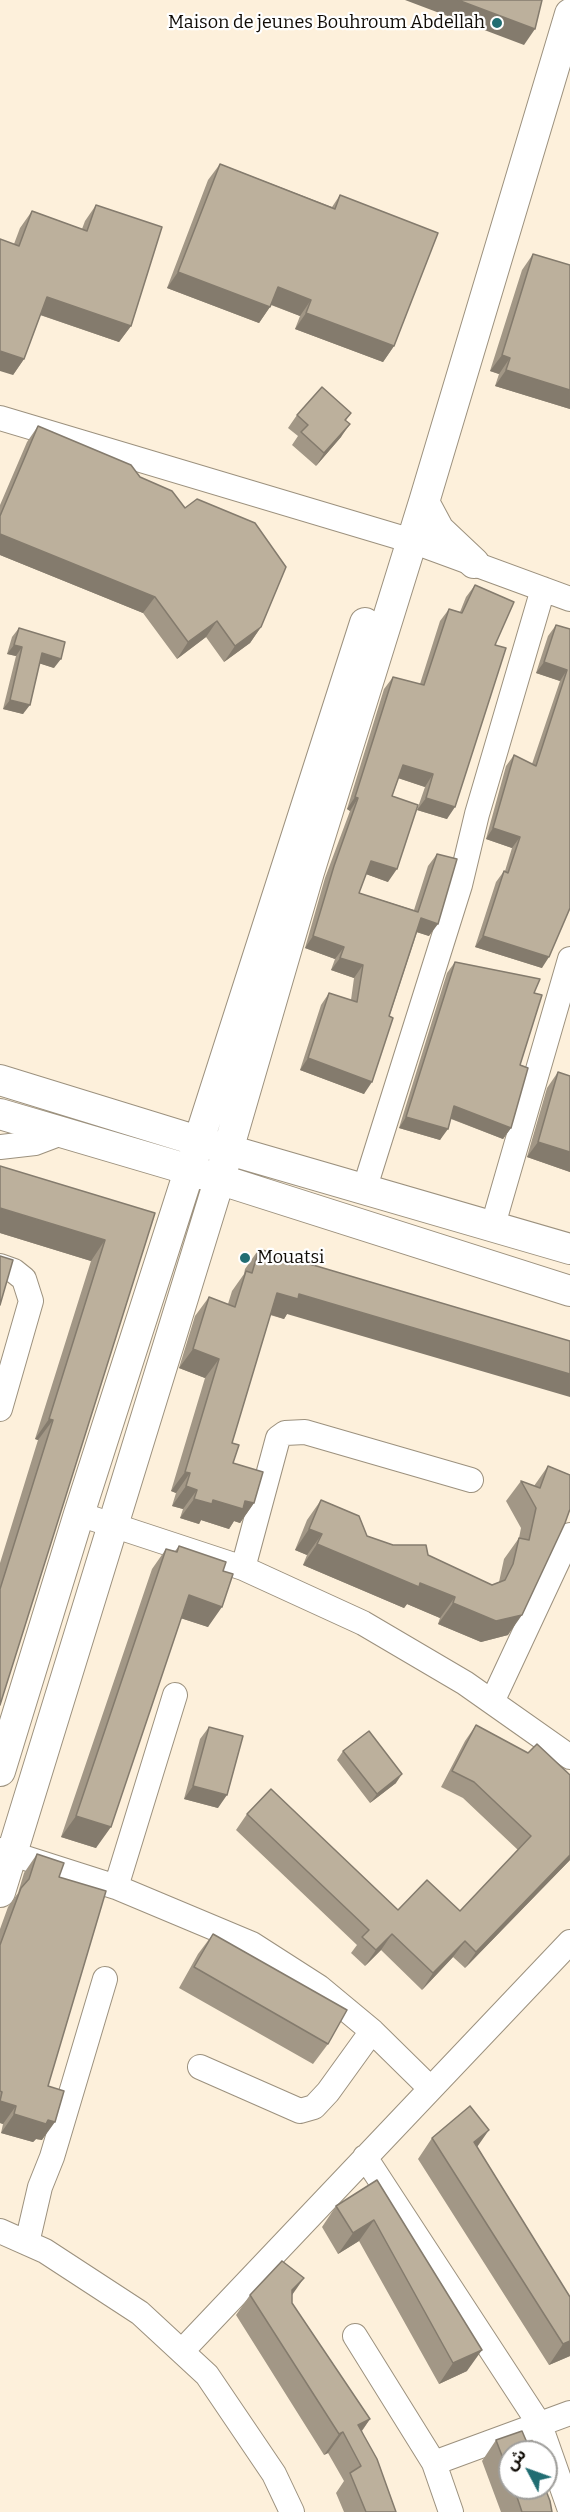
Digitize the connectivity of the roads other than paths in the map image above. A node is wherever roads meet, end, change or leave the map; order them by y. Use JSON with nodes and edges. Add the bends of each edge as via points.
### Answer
{"nodes":[{"id":1,"x":553,"y":0,"type":"edge"},
{"id":2,"x":570,"y":14,"type":"edge"},
{"id":3,"x":0,"y":418,"type":"edge"},
{"id":4,"x":424,"y":502,"type":"junction"},
{"id":5,"x":402,"y":538,"type":"junction"},
{"id":6,"x":474,"y":563,"type":"junction"},
{"id":7,"x":543,"y":590,"type":"junction"},
{"id":8,"x":570,"y":599,"type":"edge"},
{"id":9,"x":570,"y":959,"type":"edge"},
{"id":10,"x":564,"y":1002,"type":"edge"},
{"id":11,"x":0,"y":1080,"type":"edge"},
{"id":12,"x":0,"y":1114,"type":"edge"},
{"id":13,"x":64,"y":1132,"type":"junction"},
{"id":14,"x":198,"y":1141,"type":"junction"},
{"id":15,"x":0,"y":1147,"type":"edge"},
{"id":16,"x":228,"y":1148,"type":"junction"},
{"id":17,"x":190,"y":1170,"type":"junction"},
{"id":18,"x":219,"y":1181,"type":"junction"},
{"id":19,"x":365,"y":1187,"type":"junction"},
{"id":20,"x":493,"y":1225,"type":"junction"},
{"id":21,"x":570,"y":1249,"type":"edge"},
{"id":22,"x":0,"y":1266,"type":"edge"},
{"id":23,"x":570,"y":1290,"type":"edge"},
{"id":24,"x":0,"y":1409,"type":"edge"},
{"id":25,"x":471,"y":1480,"type":"dead end"},
{"id":26,"x":79,"y":1514,"type":"junction"},
{"id":27,"x":114,"y":1524,"type":"junction"},
{"id":28,"x":570,"y":1535,"type":"edge"},
{"id":29,"x":243,"y":1568,"type":"junction"},
{"id":30,"x":175,"y":1695,"type":"dead end"},
{"id":31,"x":492,"y":1702,"type":"junction"},
{"id":32,"x":570,"y":1757,"type":"edge"},
{"id":33,"x":0,"y":1771,"type":"edge"},
{"id":34,"x":6,"y":1852,"type":"edge"},
{"id":35,"x":116,"y":1887,"type":"junction"},
{"id":36,"x":0,"y":1892,"type":"edge"},
{"id":37,"x":570,"y":1942,"type":"edge"},
{"id":38,"x":105,"y":1979,"type":"dead end"},
{"id":39,"x":372,"y":2031,"type":"junction"},
{"id":40,"x":200,"y":2067,"type":"dead end"},
{"id":41,"x":430,"y":2088,"type":"junction"},
{"id":42,"x":365,"y":2157,"type":"junction"},
{"id":43,"x":0,"y":2231,"type":"edge"},
{"id":44,"x":27,"y":2243,"type":"junction"},
{"id":45,"x":355,"y":2336,"type":"dead end"},
{"id":46,"x":182,"y":2351,"type":"junction"},
{"id":47,"x":570,"y":2413,"type":"edge"},
{"id":48,"x":540,"y":2425,"type":"junction"},
{"id":49,"x":434,"y":2463,"type":"junction"},
{"id":50,"x":570,"y":2510,"type":"edge"},
{"id":51,"x":292,"y":2512,"type":"edge"},
{"id":52,"x":450,"y":2512,"type":"edge"}],
"edges":[{"from":1,"to":5,"type":"main road"},
{"from":2,"to":4,"type":"main road"},
{"from":3,"to":5,"type":"street"},
{"from":4,"to":5,"type":"main road"},
{"from":4,"to":6,"type":"main road","via":[[444,536]]},
{"from":5,"to":6,"type":"street"},
{"from":5,"to":14,"type":"main road"},
{"from":5,"to":16,"type":"main road"},
{"from":6,"to":7,"type":"street"},
{"from":7,"to":8,"type":"street"},
{"from":7,"to":19,"type":"street","via":[[460,885]]},
{"from":9,"to":10,"type":"street"},
{"from":10,"to":20,"type":"street"},
{"from":11,"to":14,"type":"main road"},
{"from":12,"to":13,"type":"main road"},
{"from":13,"to":15,"type":"street","via":[[35,1143]]},
{"from":13,"to":17,"type":"main road"},
{"from":14,"to":16,"type":"main road"},
{"from":14,"to":17,"type":"main road"},
{"from":16,"to":18,"type":"main road"},
{"from":16,"to":19,"type":"main road"},
{"from":17,"to":18,"type":"main road"},
{"from":17,"to":26,"type":"main road"},
{"from":18,"to":23,"type":"main road"},
{"from":18,"to":27,"type":"main road"},
{"from":19,"to":20,"type":"main road"},
{"from":20,"to":21,"type":"main road"},
{"from":22,"to":24,"type":"street","via":[[24,1279],[31,1300]]},
{"from":25,"to":29,"type":"street","via":[[305,1432],[285,1433],[278,1438]]},
{"from":26,"to":27,"type":"street"},
{"from":26,"to":33,"type":"main road"},
{"from":27,"to":29,"type":"street"},
{"from":27,"to":34,"type":"main road"},
{"from":28,"to":31,"type":"street"},
{"from":29,"to":31,"type":"street","via":[[363,1623]]},
{"from":30,"to":35,"type":"street"},
{"from":31,"to":32,"type":"street"},
{"from":34,"to":35,"type":"street"},
{"from":34,"to":36,"type":"main road"},
{"from":35,"to":39,"type":"street","via":[[252,1944],[319,1988]]},
{"from":37,"to":41,"type":"street"},
{"from":38,"to":44,"type":"street","via":[[40,2187]]},
{"from":39,"to":40,"type":"street","via":[[328,2092],[314,2107],[300,2111]]},
{"from":39,"to":41,"type":"street"},
{"from":41,"to":42,"type":"street"},
{"from":42,"to":46,"type":"street"},
{"from":42,"to":48,"type":"street"},
{"from":43,"to":44,"type":"street"},
{"from":44,"to":46,"type":"street","via":[[45,2250],[140,2313]]},
{"from":45,"to":49,"type":"street"},
{"from":46,"to":51,"type":"street","via":[[207,2375],[274,2474]]},
{"from":47,"to":48,"type":"street"},
{"from":48,"to":49,"type":"street"},
{"from":48,"to":50,"type":"street"},
{"from":49,"to":52,"type":"street"}]}
